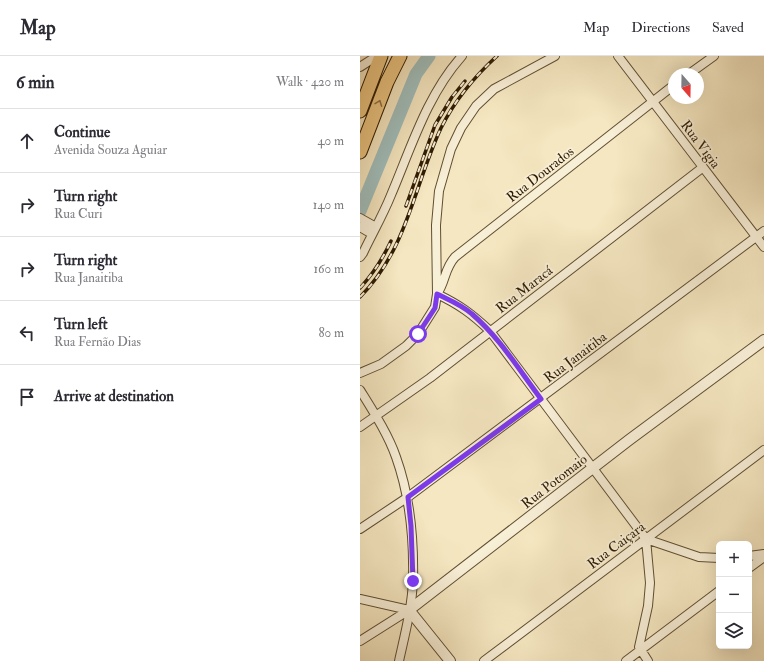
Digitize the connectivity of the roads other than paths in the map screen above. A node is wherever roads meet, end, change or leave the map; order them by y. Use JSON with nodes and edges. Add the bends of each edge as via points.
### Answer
{"nodes":[{"id":1,"x":377,"y":56,"type":"edge"},
{"id":2,"x":381,"y":56,"type":"edge"},
{"id":3,"x":400,"y":56,"type":"edge"},
{"id":4,"x":462,"y":56,"type":"edge"},
{"id":5,"x":555,"y":56,"type":"edge"},
{"id":6,"x":618,"y":56,"type":"edge"},
{"id":7,"x":714,"y":56,"type":"edge"},
{"id":8,"x":360,"y":67,"type":"edge"},
{"id":9,"x":697,"y":68,"type":"edge"},
{"id":10,"x":668,"y":89,"type":"edge"},
{"id":11,"x":652,"y":101,"type":"junction"},
{"id":12,"x":360,"y":111,"type":"edge"},
{"id":13,"x":360,"y":152,"type":"edge"},
{"id":14,"x":702,"y":168,"type":"junction"},
{"id":15,"x":360,"y":218,"type":"edge"},
{"id":16,"x":369,"y":229,"type":"edge"},
{"id":17,"x":764,"y":231,"type":"edge"},
{"id":18,"x":756,"y":237,"type":"junction"},
{"id":19,"x":764,"y":247,"type":"edge"},
{"id":20,"x":360,"y":257,"type":"edge"},
{"id":21,"x":437,"y":294,"type":"junction"},
{"id":22,"x":490,"y":331,"type":"junction"},
{"id":23,"x":764,"y":340,"type":"edge"},
{"id":24,"x":360,"y":373,"type":"edge"},
{"id":25,"x":360,"y":390,"type":"edge"},
{"id":26,"x":541,"y":399,"type":"junction"},
{"id":27,"x":376,"y":417,"type":"junction"},
{"id":28,"x":360,"y":427,"type":"edge"},
{"id":29,"x":764,"y":450,"type":"edge"},
{"id":30,"x":594,"y":468,"type":"junction"},
{"id":31,"x":408,"y":497,"type":"junction"},
{"id":32,"x":360,"y":529,"type":"edge"},
{"id":33,"x":646,"y":538,"type":"junction"},
{"id":34,"x":752,"y":556,"type":"edge"},
{"id":35,"x":764,"y":556,"type":"edge"},
{"id":36,"x":716,"y":558,"type":"edge"},
{"id":37,"x":752,"y":566,"type":"edge"},
{"id":38,"x":716,"y":593,"type":"edge"},
{"id":39,"x":360,"y":599,"type":"edge"},
{"id":40,"x":410,"y":610,"type":"junction"},
{"id":41,"x":360,"y":641,"type":"edge"},
{"id":42,"x":640,"y":650,"type":"junction"},
{"id":43,"x":400,"y":661,"type":"edge"},
{"id":44,"x":450,"y":661,"type":"edge"},
{"id":45,"x":484,"y":661,"type":"edge"},
{"id":46,"x":626,"y":661,"type":"edge"},
{"id":47,"x":648,"y":661,"type":"edge"}],
"edges":[{"from":1,"to":8,"type":"street"},
{"from":2,"to":12,"type":"main road"},
{"from":13,"to":3,"type":"main road","one_way":true},
{"from":4,"to":16,"type":"street","via":[[438,89],[390,197]]},
{"from":5,"to":21,"type":"street","via":[[494,89],[476,106],[461,128],[451,149],[439,191],[436,225]]},
{"from":6,"to":11,"type":"street","name":"Rua Vigia"},
{"from":7,"to":9,"type":"street"},
{"from":10,"to":11,"type":"street","name":"Rua Dourados"},
{"from":11,"to":14,"type":"street","name":"Rua Vigia"},
{"from":11,"to":21,"type":"street","name":"Rua Dourados","via":[[455,257],[449,264]]},
{"from":14,"to":18,"type":"street","name":"Rua Vigia"},
{"from":14,"to":22,"type":"street","name":"Rua Maracá"},
{"from":15,"to":16,"type":"street"},
{"from":16,"to":20,"type":"street"},
{"from":17,"to":18,"type":"street","name":"Rua Janaitiba"},
{"from":18,"to":19,"type":"street","name":"Rua Vigia"},
{"from":18,"to":26,"type":"street","name":"Rua Janaitiba"},
{"from":21,"to":22,"type":"street","via":[[471,313]]},
{"from":21,"to":24,"type":"street","via":[[435,308],[414,338],[381,364]]},
{"from":22,"to":26,"type":"street"},
{"from":22,"to":27,"type":"street","name":"Rua Maracá"},
{"from":23,"to":30,"type":"street","name":"Rua Potomaio"},
{"from":25,"to":27,"type":"street"},
{"from":26,"to":30,"type":"street"},
{"from":26,"to":31,"type":"street","name":"Rua Janaitiba"},
{"from":27,"to":28,"type":"street","name":"Rua Maracá"},
{"from":27,"to":31,"type":"street","via":[[396,455]]},
{"from":29,"to":33,"type":"street","name":"Rua Caiçara"},
{"from":30,"to":33,"type":"street"},
{"from":30,"to":40,"type":"street","name":"Rua Potomaio"},
{"from":31,"to":32,"type":"street","name":"Rua Janaitiba"},
{"from":31,"to":40,"type":"street","via":[[413,552]]},
{"from":33,"to":36,"type":"street","via":[[699,557]]},
{"from":33,"to":42,"type":"street","via":[[650,583]]},
{"from":33,"to":45,"type":"street","name":"Rua Caiçara"},
{"from":34,"to":35,"type":"street"},
{"from":35,"to":37,"type":"street"},
{"from":38,"to":42,"type":"street"},
{"from":39,"to":40,"type":"street"},
{"from":40,"to":41,"type":"street","name":"Rua Potomaio"},
{"from":40,"to":43,"type":"street"},
{"from":40,"to":44,"type":"street"},
{"from":42,"to":46,"type":"street"},
{"from":42,"to":47,"type":"street"}]}
